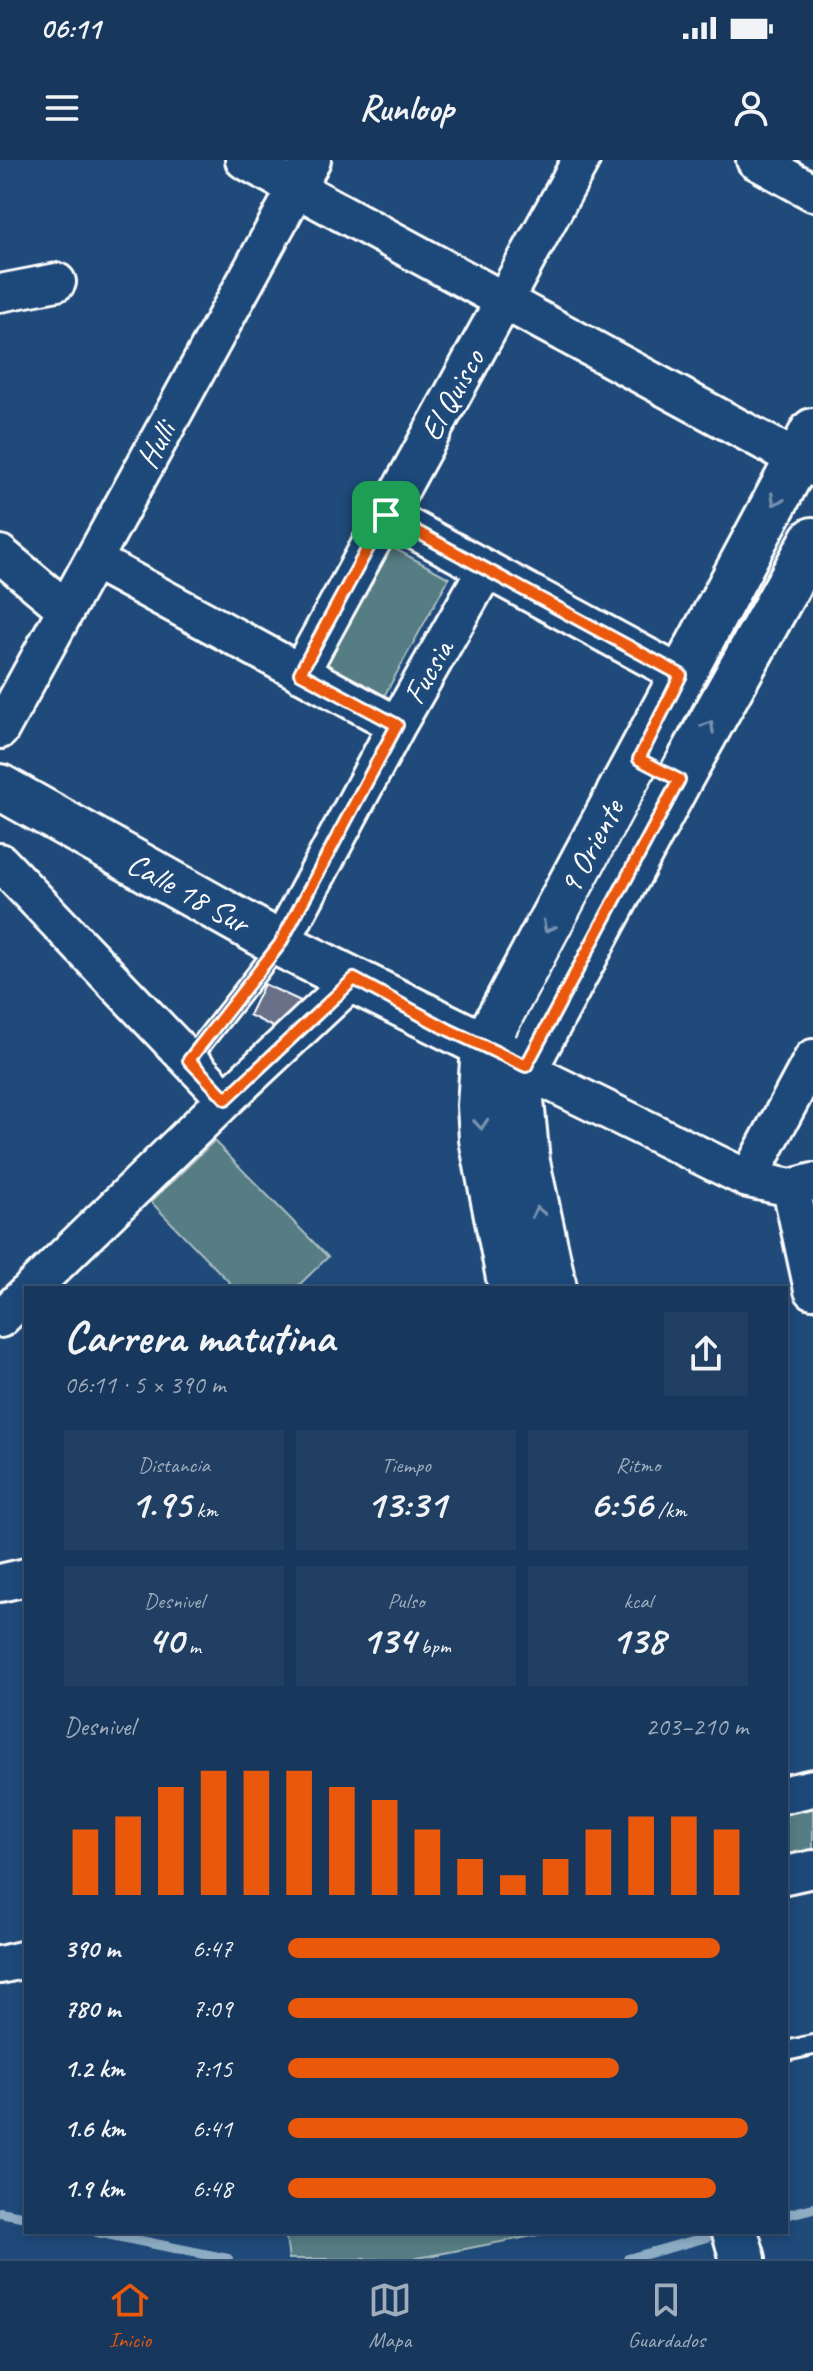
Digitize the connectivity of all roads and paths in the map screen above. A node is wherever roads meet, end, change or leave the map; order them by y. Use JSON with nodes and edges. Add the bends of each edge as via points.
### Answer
{"nodes":[{"id":1,"x":244,"y":160,"type":"edge"},
{"id":2,"x":581,"y":160,"type":"edge"},
{"id":3,"x":755,"y":160,"type":"edge"},
{"id":4,"x":304,"y":174,"type":"edge"},
{"id":5,"x":813,"y":192,"type":"edge"},
{"id":6,"x":57,"y":282,"type":"dead end"},
{"id":7,"x":0,"y":293,"type":"edge"},
{"id":8,"x":503,"y":301,"type":"junction"},
{"id":9,"x":808,"y":453,"type":"edge"},
{"id":10,"x":386,"y":515,"type":"junction"},
{"id":11,"x":813,"y":540,"type":"edge"},
{"id":12,"x":0,"y":554,"type":"edge"},
{"id":13,"x":93,"y":560,"type":"junction"},
{"id":14,"x":486,"y":569,"type":"junction"},
{"id":15,"x":66,"y":609,"type":"junction"},
{"id":16,"x":300,"y":673,"type":"junction"},
{"id":17,"x":681,"y":675,"type":"junction"},
{"id":18,"x":397,"y":725,"type":"junction"},
{"id":19,"x":0,"y":730,"type":"edge"},
{"id":20,"x":639,"y":759,"type":"junction"},
{"id":21,"x":679,"y":780,"type":"junction"},
{"id":22,"x":0,"y":787,"type":"edge"},
{"id":23,"x":0,"y":862,"type":"edge"},
{"id":24,"x":280,"y":944,"type":"junction"},
{"id":25,"x":354,"y":979,"type":"junction"},
{"id":26,"x":484,"y":1046,"type":"junction"},
{"id":27,"x":813,"y":1058,"type":"edge"},
{"id":28,"x":189,"y":1060,"type":"junction"},
{"id":29,"x":526,"y":1066,"type":"junction"},
{"id":30,"x":226,"y":1099,"type":"junction"},
{"id":31,"x":748,"y":1179,"type":"junction"},
{"id":32,"x":802,"y":1185,"type":"edge"},
{"id":33,"x":34,"y":1286,"type":"edge"},
{"id":34,"x":511,"y":1286,"type":"edge"},
{"id":35,"x":554,"y":1286,"type":"edge"},
{"id":36,"x":813,"y":1290,"type":"edge"},
{"id":37,"x":24,"y":1296,"type":"edge"},
{"id":38,"x":0,"y":1319,"type":"edge"},
{"id":39,"x":24,"y":1577,"type":"edge"},
{"id":40,"x":0,"y":1583,"type":"edge"},
{"id":41,"x":813,"y":1788,"type":"edge"},
{"id":42,"x":788,"y":1794,"type":"edge"},
{"id":43,"x":813,"y":1869,"type":"edge"},
{"id":44,"x":788,"y":1875,"type":"edge"},
{"id":45,"x":24,"y":1959,"type":"edge"},
{"id":46,"x":0,"y":1965,"type":"edge"},
{"id":47,"x":813,"y":2045,"type":"edge"},
{"id":48,"x":788,"y":2051,"type":"edge"},
{"id":49,"x":736,"y":2234,"type":"edge"},
{"id":50,"x":743,"y":2259,"type":"edge"}],
"edges":[{"from":1,"to":4,"type":"street"},
{"from":2,"to":8,"type":"street","name":"El Quisco"},
{"from":3,"to":5,"type":"street"},
{"from":4,"to":8,"type":"street"},
{"from":4,"to":13,"type":"street","name":"Hulli"},
{"from":6,"to":7,"type":"street"},
{"from":8,"to":9,"type":"street"},
{"from":8,"to":10,"type":"street","name":"El Quisco"},
{"from":9,"to":17,"type":"street","name":"9 Oriente","one_way":true},
{"from":10,"to":14,"type":"street"},
{"from":10,"to":16,"type":"street","name":"El Quisco"},
{"from":21,"to":11,"type":"street","name":"9 Oriente","one_way":true},
{"from":12,"to":15,"type":"street"},
{"from":13,"to":15,"type":"street","name":"Hulli"},
{"from":13,"to":16,"type":"street"},
{"from":14,"to":17,"type":"street"},
{"from":14,"to":18,"type":"street","name":"Fucsia"},
{"from":15,"to":19,"type":"street","name":"Hulli"},
{"from":16,"to":18,"type":"street"},
{"from":17,"to":20,"type":"street","name":"9 Oriente"},
{"from":18,"to":24,"type":"street","name":"Fucsia"},
{"from":20,"to":21,"type":"street"},
{"from":20,"to":26,"type":"street","name":"9 Oriente","one_way":true},
{"from":21,"to":29,"type":"street","name":"9 Oriente"},
{"from":22,"to":24,"type":"street","name":"Calle 18 Sur"},
{"from":23,"to":28,"type":"street"},
{"from":24,"to":25,"type":"street","name":"Calle 18 Sur"},
{"from":24,"to":28,"type":"lane","via":[[252,992]]},
{"from":25,"to":26,"type":"street","name":"Calle 18 Sur"},
{"from":25,"to":30,"type":"street","via":[[304,1018]]},
{"from":26,"to":29,"type":"street","name":"Calle 18 Sur"},
{"from":26,"to":34,"type":"street","name":"9 Oriente","one_way":true,"via":[[482,1139]]},
{"from":27,"to":31,"type":"street"},
{"from":28,"to":30,"type":"street"},
{"from":29,"to":31,"type":"street","name":"Calle 18 Sur"},
{"from":35,"to":29,"type":"street","name":"9 Oriente","one_way":true,"via":[[527,1162],[521,1100]]},
{"from":30,"to":33,"type":"street"},
{"from":31,"to":32,"type":"street","name":"Calle 18 Sur"},
{"from":32,"to":36,"type":"street"},
{"from":37,"to":38,"type":"street"},
{"from":39,"to":40,"type":"street"},
{"from":41,"to":42,"type":"street"},
{"from":43,"to":44,"type":"street"},
{"from":45,"to":46,"type":"street"},
{"from":47,"to":48,"type":"lane"},
{"from":49,"to":50,"type":"street"}]}
